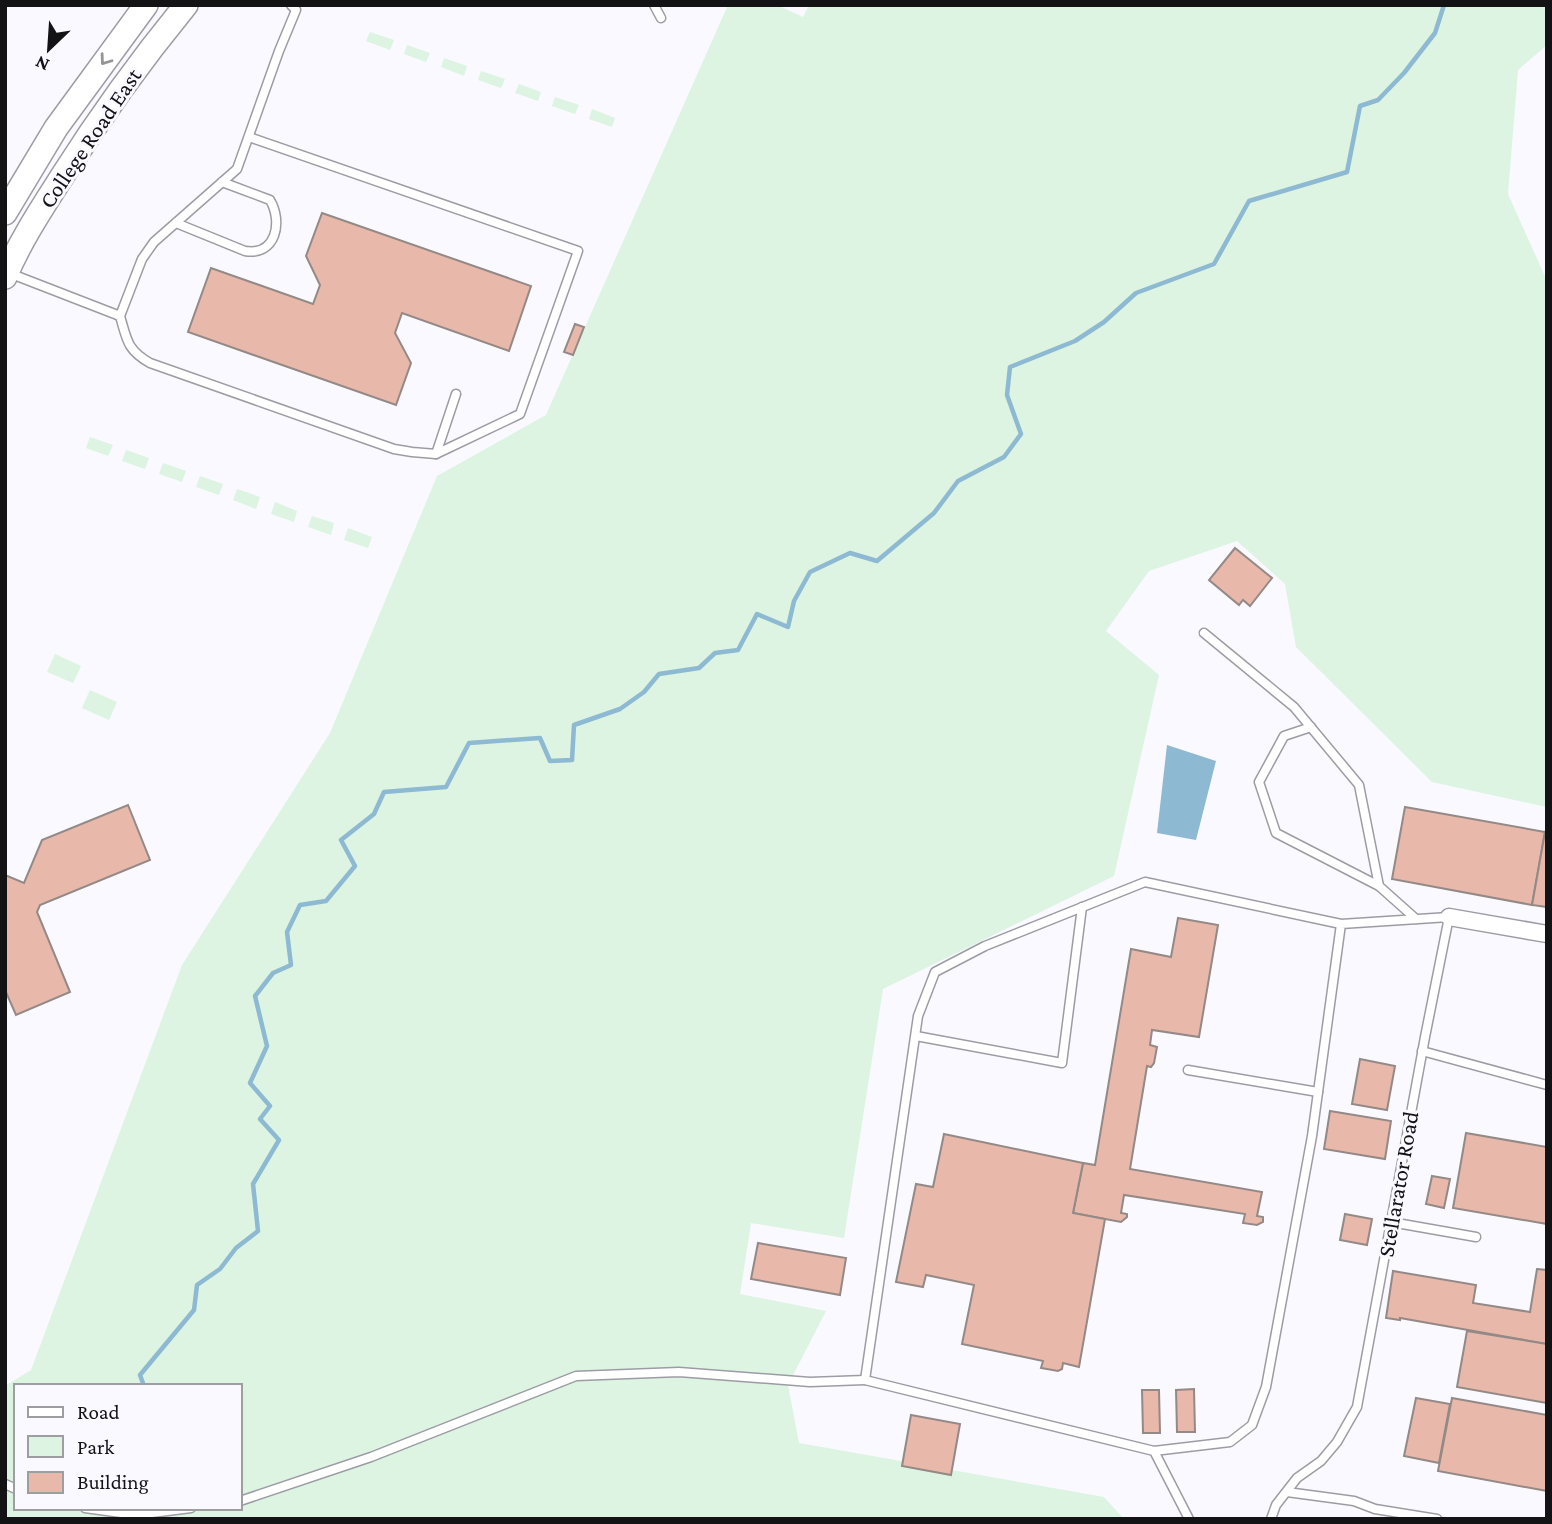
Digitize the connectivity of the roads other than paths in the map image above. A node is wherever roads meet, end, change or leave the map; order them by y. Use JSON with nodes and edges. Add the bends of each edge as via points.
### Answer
{"nodes":[{"id":1,"x":146,"y":5,"type":"edge"},
{"id":2,"x":186,"y":5,"type":"edge"},
{"id":3,"x":654,"y":5,"type":"edge"},
{"id":4,"x":295,"y":7,"type":"edge"},
{"id":5,"x":661,"y":18,"type":"dead end"},
{"id":6,"x":250,"y":137,"type":"junction"},
{"id":7,"x":222,"y":182,"type":"junction"},
{"id":8,"x":5,"y":212,"type":"edge"},
{"id":9,"x":176,"y":223,"type":"junction"},
{"id":10,"x":6,"y":274,"type":"edge"},
{"id":11,"x":120,"y":316,"type":"junction"},
{"id":12,"x":456,"y":394,"type":"dead end"},
{"id":13,"x":436,"y":454,"type":"junction"},
{"id":14,"x":1203,"y":634,"type":"dead end"},
{"id":15,"x":1311,"y":727,"type":"junction"},
{"id":16,"x":1379,"y":886,"type":"junction"},
{"id":17,"x":1082,"y":907,"type":"junction"},
{"id":18,"x":1449,"y":917,"type":"junction"},
{"id":19,"x":1416,"y":919,"type":"junction"},
{"id":20,"x":1342,"y":924,"type":"junction"},
{"id":21,"x":1547,"y":934,"type":"edge"},
{"id":22,"x":916,"y":1036,"type":"junction"},
{"id":23,"x":1422,"y":1051,"type":"junction"},
{"id":24,"x":1188,"y":1070,"type":"dead end"},
{"id":25,"x":1547,"y":1085,"type":"edge"},
{"id":26,"x":1318,"y":1092,"type":"junction"},
{"id":27,"x":1391,"y":1222,"type":"junction"},
{"id":28,"x":1476,"y":1237,"type":"dead end"},
{"id":29,"x":865,"y":1380,"type":"junction"},
{"id":30,"x":1154,"y":1451,"type":"junction"},
{"id":31,"x":1287,"y":1492,"type":"junction"},
{"id":32,"x":242,"y":1500,"type":"edge"},
{"id":33,"x":100,"y":1510,"type":"edge"},
{"id":34,"x":175,"y":1510,"type":"edge"},
{"id":35,"x":1189,"y":1519,"type":"edge"},
{"id":36,"x":1271,"y":1519,"type":"edge"},
{"id":37,"x":1437,"y":1519,"type":"edge"}],
"edges":[{"from":1,"to":8,"type":"street","name":"College Road East","one_way":true,"via":[[56,128]]},
{"from":2,"to":10,"type":"street","name":"College Road East","via":[[98,120],[36,216]]},
{"from":3,"to":5,"type":"lane"},
{"from":4,"to":6,"type":"lane"},
{"from":6,"to":7,"type":"lane","via":[[237,169]]},
{"from":6,"to":13,"type":"lane","via":[[578,251],[520,414]]},
{"from":7,"to":9,"type":"lane"},
{"from":7,"to":9,"type":"lane","via":[[270,200],[278,219],[265,248],[256,253],[245,251]]},
{"from":9,"to":11,"type":"lane","via":[[142,259]]},
{"from":10,"to":11,"type":"lane"},
{"from":11,"to":13,"type":"lane","via":[[128,344],[150,363],[394,449]]},
{"from":12,"to":13,"type":"lane"},
{"from":14,"to":15,"type":"lane","via":[[1294,707]]},
{"from":15,"to":16,"type":"lane","via":[[1359,785]]},
{"from":15,"to":16,"type":"lane","via":[[1284,736],[1259,782],[1276,833]]},
{"from":16,"to":19,"type":"lane"},
{"from":17,"to":20,"type":"lane","via":[[1145,882]]},
{"from":17,"to":22,"type":"lane","via":[[985,946],[935,972],[918,1016]]},
{"from":17,"to":22,"type":"lane","via":[[1062,1063]]},
{"from":18,"to":19,"type":"lane"},
{"from":18,"to":21,"type":"street"},
{"from":18,"to":23,"type":"lane","name":"Stellarator Road"},
{"from":19,"to":20,"type":"lane"},
{"from":20,"to":26,"type":"lane"},
{"from":22,"to":29,"type":"lane"},
{"from":23,"to":25,"type":"lane"},
{"from":23,"to":27,"type":"lane","name":"Stellarator Road"},
{"from":24,"to":26,"type":"lane"},
{"from":26,"to":30,"type":"lane","via":[[1266,1387],[1252,1425],[1230,1442]]},
{"from":27,"to":28,"type":"lane"},
{"from":27,"to":31,"type":"lane","name":"Stellarator Road","via":[[1357,1407],[1338,1443]]},
{"from":29,"to":30,"type":"lane"},
{"from":29,"to":32,"type":"lane","via":[[810,1382],[680,1372],[576,1376],[372,1457]]},
{"from":30,"to":35,"type":"lane"},
{"from":31,"to":36,"type":"lane","name":"Stellarator Road"},
{"from":31,"to":37,"type":"lane"},
{"from":33,"to":34,"type":"lane","via":[[136,1515]]}]}
